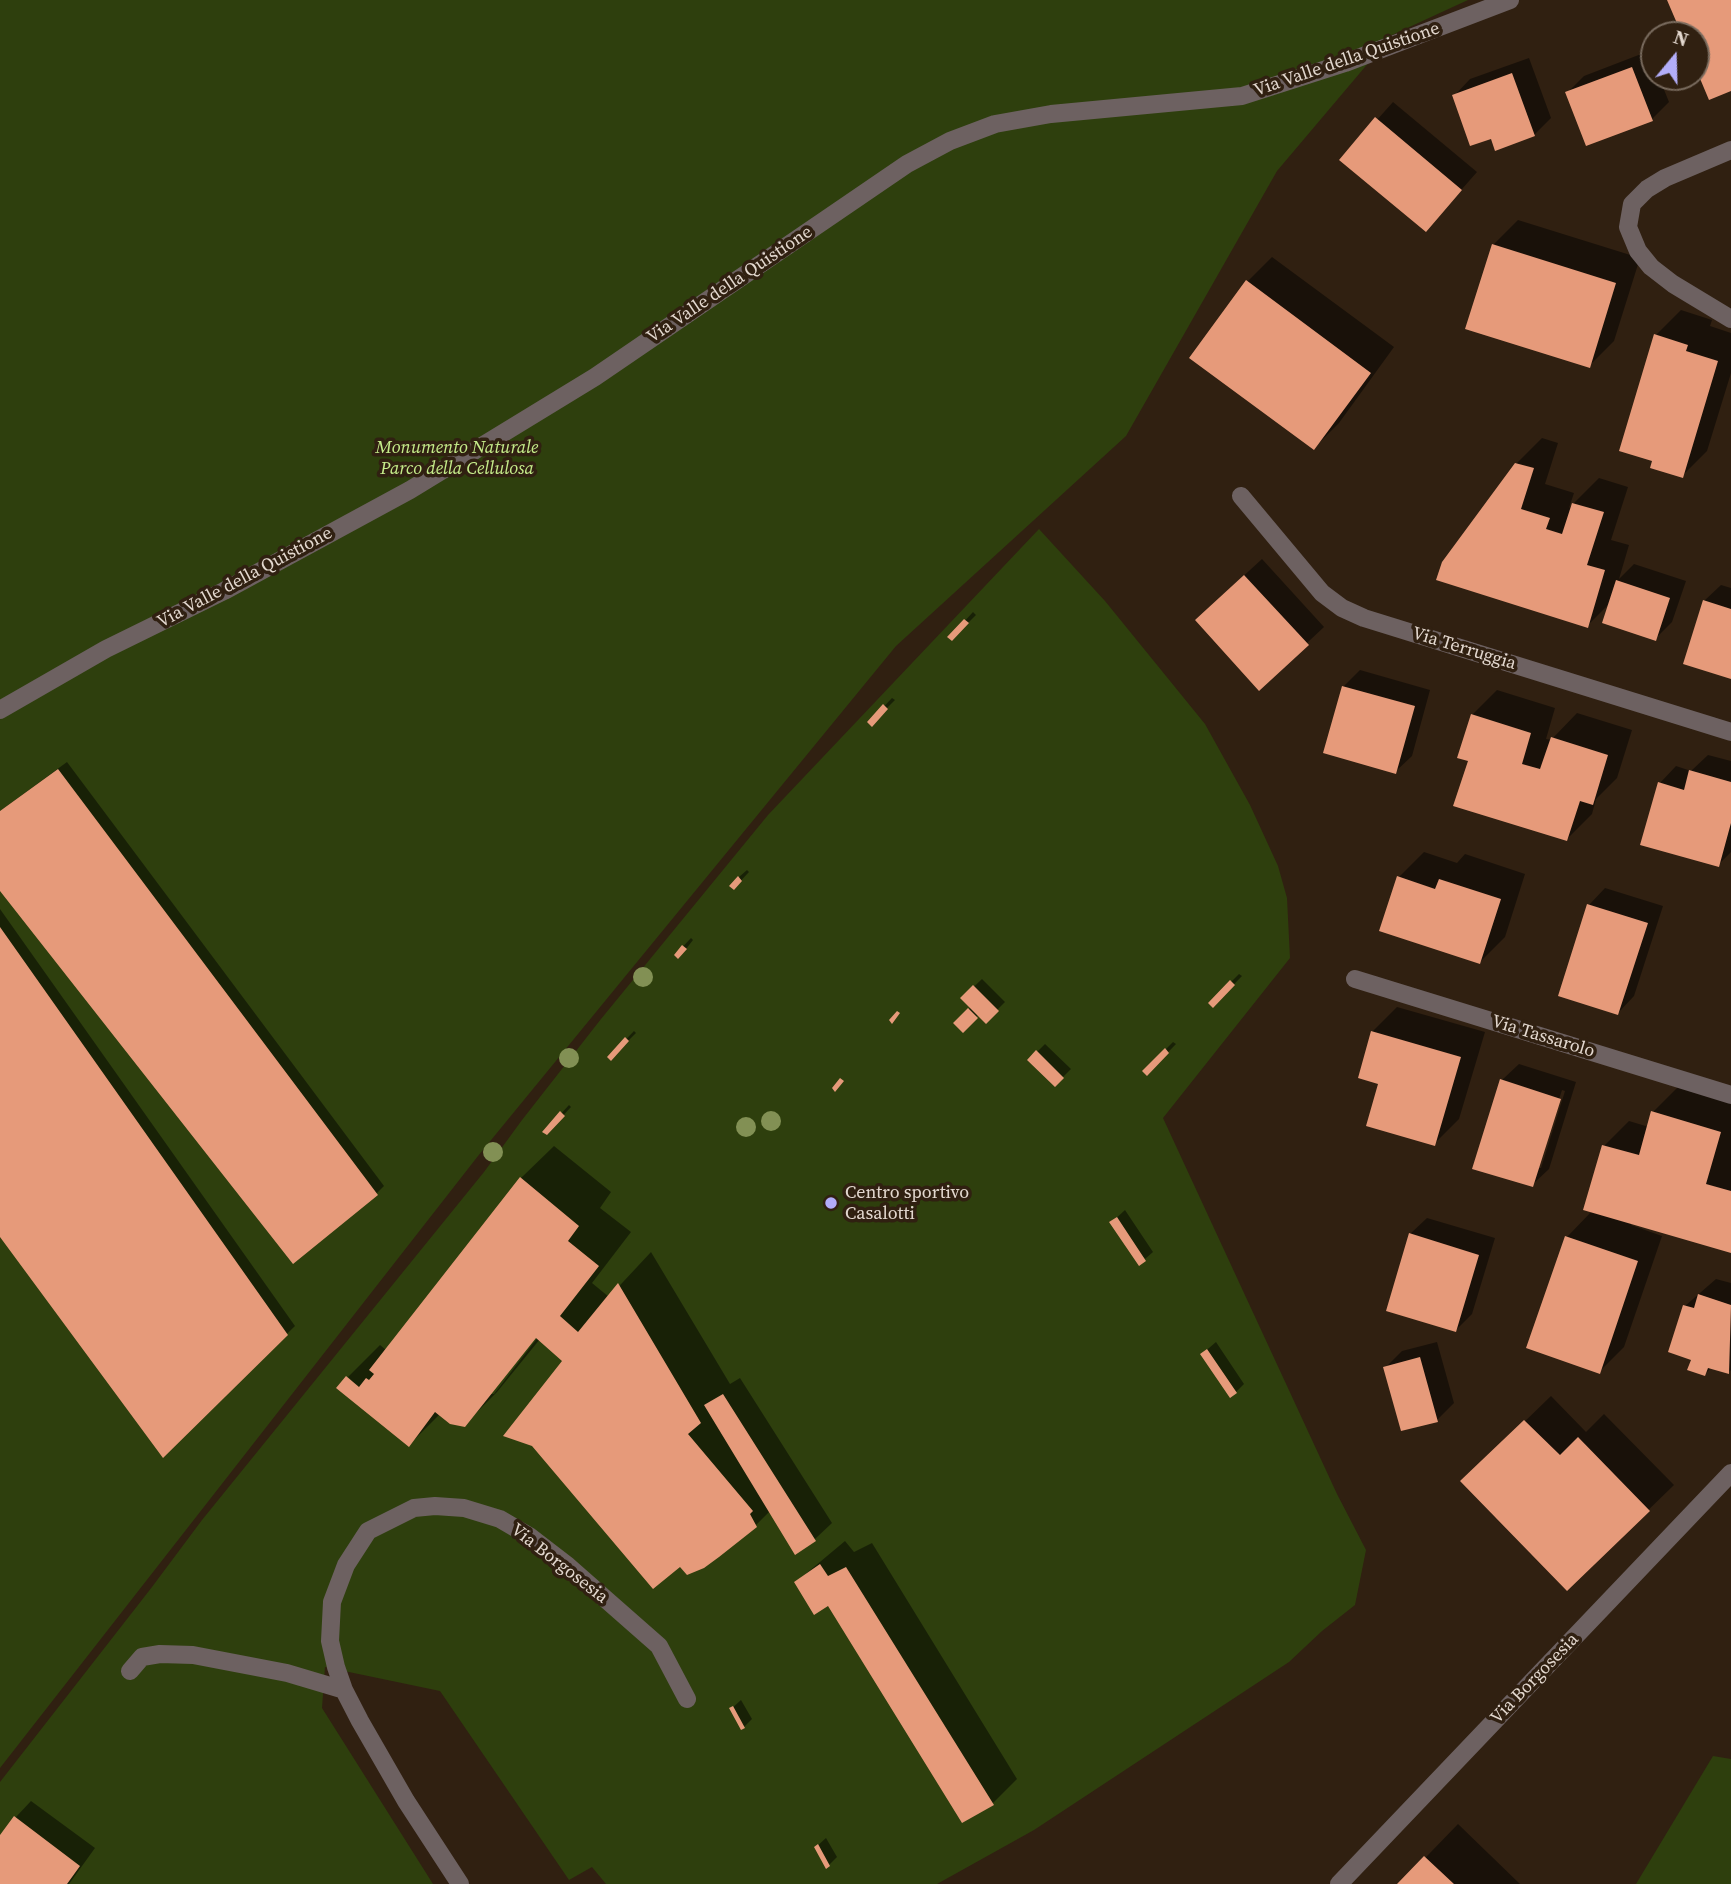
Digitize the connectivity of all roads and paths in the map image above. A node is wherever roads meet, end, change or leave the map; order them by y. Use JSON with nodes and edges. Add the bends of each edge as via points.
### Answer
{"nodes":[{"id":1,"x":1510,"y":0,"type":"edge"},
{"id":2,"x":1731,"y":150,"type":"edge"},
{"id":3,"x":1731,"y":319,"type":"edge"},
{"id":4,"x":1241,"y":496,"type":"dead end"},
{"id":5,"x":0,"y":710,"type":"edge"},
{"id":6,"x":1731,"y":732,"type":"edge"},
{"id":7,"x":1355,"y":979,"type":"dead end"},
{"id":8,"x":1731,"y":1095,"type":"edge"},
{"id":9,"x":1731,"y":1473,"type":"edge"},
{"id":10,"x":130,"y":1671,"type":"dead end"},
{"id":11,"x":344,"y":1690,"type":"junction"},
{"id":12,"x":687,"y":1699,"type":"dead end"},
{"id":13,"x":460,"y":1884,"type":"edge"},
{"id":14,"x":1339,"y":1884,"type":"edge"}],
"edges":[{"from":1,"to":5,"type":"street","name":"Via Valle della Quistione","via":[[1332,68],[1242,96],[1051,114],[995,124],[950,141],[907,164],[595,377],[410,490],[106,649]]},
{"from":2,"to":3,"type":"street","via":[[1652,185],[1632,204],[1628,219],[1633,243],[1651,267]]},
{"from":4,"to":6,"type":"street","name":"Via Terruggia","via":[[1322,593],[1352,613]]},
{"from":7,"to":8,"type":"street","name":"Via Tassarolo"},
{"from":9,"to":14,"type":"street","name":"Via Borgosesia"},
{"from":10,"to":11,"type":"street","via":[[142,1657],[193,1655],[287,1673]]},
{"from":11,"to":12,"type":"street","name":"Via Borgosesia","via":[[330,1629],[332,1602],[346,1564],[368,1531],[384,1521],[414,1508],[449,1506],[500,1519],[568,1566],[659,1646]]},
{"from":11,"to":13,"type":"street","name":"Via Borgosesia","via":[[406,1801]]}]}
